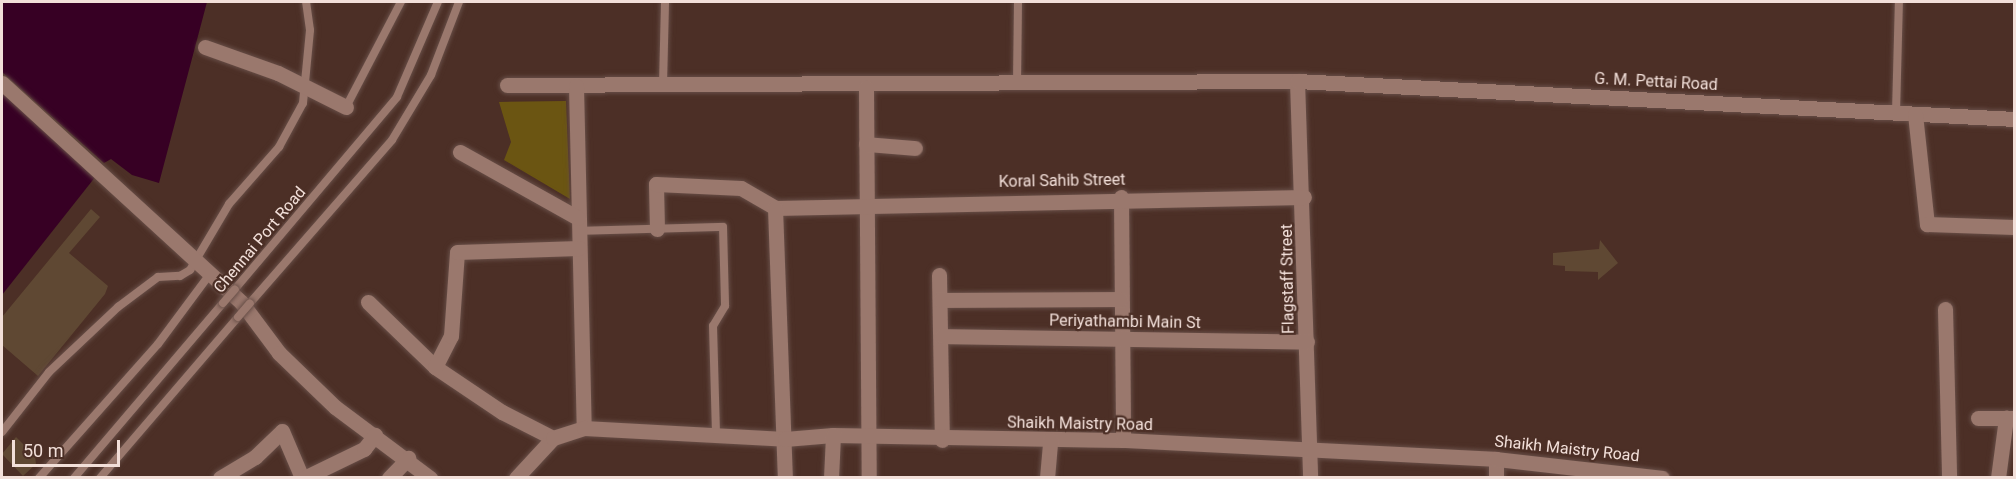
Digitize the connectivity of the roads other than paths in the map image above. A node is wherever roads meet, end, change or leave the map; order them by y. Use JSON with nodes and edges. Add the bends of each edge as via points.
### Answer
{"nodes":[{"id":1,"x":306,"y":2,"type":"edge"},
{"id":2,"x":401,"y":2,"type":"edge"},
{"id":3,"x":438,"y":2,"type":"edge"},
{"id":4,"x":459,"y":2,"type":"edge"},
{"id":5,"x":665,"y":2,"type":"edge"},
{"id":6,"x":1017,"y":2,"type":"edge"},
{"id":7,"x":1899,"y":2,"type":"edge"},
{"id":8,"x":206,"y":47,"type":"dead end"},
{"id":9,"x":1296,"y":81,"type":"junction"},
{"id":10,"x":2,"y":82,"type":"edge"},
{"id":11,"x":1017,"y":85,"type":"junction"},
{"id":12,"x":507,"y":86,"type":"dead end"},
{"id":13,"x":576,"y":86,"type":"junction"},
{"id":14,"x":663,"y":86,"type":"junction"},
{"id":15,"x":305,"y":87,"type":"junction"},
{"id":16,"x":866,"y":87,"type":"junction"},
{"id":17,"x":346,"y":107,"type":"joint"},
{"id":18,"x":1896,"y":113,"type":"junction"},
{"id":19,"x":1915,"y":114,"type":"junction"},
{"id":20,"x":2014,"y":119,"type":"edge"},
{"id":21,"x":866,"y":144,"type":"junction"},
{"id":22,"x":915,"y":148,"type":"dead end"},
{"id":23,"x":460,"y":152,"type":"dead end"},
{"id":24,"x":1121,"y":197,"type":"junction"},
{"id":25,"x":1304,"y":197,"type":"junction"},
{"id":26,"x":865,"y":204,"type":"junction"},
{"id":27,"x":775,"y":208,"type":"junction"},
{"id":28,"x":578,"y":224,"type":"junction"},
{"id":29,"x":2014,"y":227,"type":"edge"},
{"id":30,"x":657,"y":229,"type":"junction"},
{"id":31,"x":579,"y":248,"type":"junction"},
{"id":32,"x":196,"y":261,"type":"junction"},
{"id":33,"x":210,"y":274,"type":"junction"},
{"id":34,"x":939,"y":275,"type":"dead end"},
{"id":35,"x":1120,"y":299,"type":"junction"},
{"id":36,"x":940,"y":300,"type":"junction"},
{"id":37,"x":368,"y":302,"type":"dead end"},
{"id":38,"x":1945,"y":309,"type":"dead end"},
{"id":39,"x":942,"y":336,"type":"junction"},
{"id":40,"x":1120,"y":340,"type":"junction"},
{"id":41,"x":1307,"y":342,"type":"junction"},
{"id":42,"x":435,"y":367,"type":"junction"},
{"id":43,"x":1978,"y":418,"type":"dead end"},
{"id":44,"x":2010,"y":418,"type":"edge"},
{"id":45,"x":584,"y":428,"type":"junction"},
{"id":46,"x":2,"y":432,"type":"edge"},
{"id":47,"x":375,"y":435,"type":"junction"},
{"id":48,"x":833,"y":435,"type":"junction"},
{"id":49,"x":716,"y":436,"type":"junction"},
{"id":50,"x":553,"y":438,"type":"junction"},
{"id":51,"x":870,"y":438,"type":"junction"},
{"id":52,"x":785,"y":439,"type":"junction"},
{"id":53,"x":942,"y":440,"type":"junction"},
{"id":54,"x":1050,"y":440,"type":"junction"},
{"id":55,"x":1123,"y":440,"type":"junction"},
{"id":56,"x":1310,"y":453,"type":"junction"},
{"id":57,"x":408,"y":458,"type":"junction"},
{"id":58,"x":1496,"y":459,"type":"junction"},
{"id":59,"x":39,"y":477,"type":"edge"},
{"id":60,"x":74,"y":477,"type":"edge"},
{"id":61,"x":100,"y":477,"type":"edge"},
{"id":62,"x":219,"y":477,"type":"edge"},
{"id":63,"x":303,"y":477,"type":"edge"},
{"id":64,"x":389,"y":477,"type":"edge"},
{"id":65,"x":430,"y":477,"type":"edge"},
{"id":66,"x":516,"y":477,"type":"edge"},
{"id":67,"x":785,"y":477,"type":"edge"},
{"id":68,"x":831,"y":477,"type":"edge"},
{"id":69,"x":869,"y":477,"type":"edge"},
{"id":70,"x":1047,"y":477,"type":"edge"},
{"id":71,"x":1310,"y":477,"type":"edge"},
{"id":72,"x":1496,"y":477,"type":"edge"},
{"id":73,"x":1662,"y":477,"type":"edge"},
{"id":74,"x":1949,"y":477,"type":"edge"},
{"id":75,"x":1998,"y":477,"type":"edge"}],
"edges":[{"from":1,"to":15,"type":"lane","via":[[310,30]]},
{"from":2,"to":17,"type":"lane"},
{"from":3,"to":60,"type":"lane","name":"Chennai Port Road","bridge":true,"via":[[397,97]]},
{"from":4,"to":61,"type":"lane","name":"Chennai Port Road","bridge":true,"via":[[431,75],[392,140]]},
{"from":5,"to":14,"type":"lane"},
{"from":6,"to":11,"type":"lane"},
{"from":7,"to":18,"type":"lane"},
{"from":8,"to":15,"type":"street"},
{"from":9,"to":11,"type":"street","name":"G. M. Pettai Road"},
{"from":9,"to":18,"type":"street","name":"G. M. Pettai Road"},
{"from":9,"to":25,"type":"street","name":"Flagstaff Street"},
{"from":10,"to":32,"type":"street"},
{"from":11,"to":16,"type":"street","name":"G. M. Pettai Road"},
{"from":12,"to":13,"type":"street","name":"G. M. Pettai Road"},
{"from":13,"to":14,"type":"street","name":"G. M. Pettai Road"},
{"from":13,"to":28,"type":"street"},
{"from":14,"to":16,"type":"street","name":"G. M. Pettai Road"},
{"from":15,"to":17,"type":"street"},
{"from":15,"to":32,"type":"lane","via":[[303,104],[279,147],[229,204]]},
{"from":16,"to":21,"type":"street"},
{"from":18,"to":19,"type":"street","name":"G. M. Pettai Road"},
{"from":19,"to":20,"type":"street","name":"G. M. Pettai Road"},
{"from":19,"to":29,"type":"street","via":[[1927,224]]},
{"from":21,"to":22,"type":"street"},
{"from":21,"to":26,"type":"street"},
{"from":23,"to":28,"type":"street"},
{"from":24,"to":25,"type":"street","name":"Koral Sahib Street"},
{"from":24,"to":26,"type":"street","name":"Koral Sahib Street"},
{"from":24,"to":35,"type":"street"},
{"from":25,"to":41,"type":"street","name":"Flagstaff Street"},
{"from":26,"to":27,"type":"street","name":"Koral Sahib Street"},
{"from":26,"to":51,"type":"street"},
{"from":27,"to":30,"type":"street","via":[[741,188],[656,184]]},
{"from":27,"to":52,"type":"street"},
{"from":28,"to":30,"type":"lane"},
{"from":28,"to":31,"type":"street"},
{"from":30,"to":49,"type":"lane","via":[[723,227],[724,306],[713,326]]},
{"from":31,"to":42,"type":"street","via":[[457,252],[451,336]]},
{"from":31,"to":45,"type":"street"},
{"from":32,"to":33,"type":"street"},
{"from":32,"to":46,"type":"lane","via":[[185,275],[158,277],[118,307],[49,372]]},
{"from":33,"to":47,"type":"street","via":[[263,327],[279,354],[335,408]]},
{"from":33,"to":59,"type":"lane","via":[[158,344]]},
{"from":34,"to":36,"type":"street"},
{"from":35,"to":36,"type":"street"},
{"from":35,"to":40,"type":"street"},
{"from":36,"to":39,"type":"street"},
{"from":37,"to":42,"type":"street"},
{"from":38,"to":74,"type":"street"},
{"from":39,"to":40,"type":"street","name":"Periyathambi Main St"},
{"from":39,"to":53,"type":"street"},
{"from":40,"to":41,"type":"street","name":"Periyathambi Main St"},
{"from":40,"to":55,"type":"street"},
{"from":41,"to":56,"type":"street","name":"Flagstaff Street"},
{"from":42,"to":50,"type":"street","via":[[502,412]]},
{"from":43,"to":44,"type":"street"},
{"from":44,"to":75,"type":"street"},
{"from":45,"to":49,"type":"street","name":"Shaikh Maistry Road"},
{"from":45,"to":50,"type":"street","name":"Shaikh Maistry Road"},
{"from":47,"to":57,"type":"street"},
{"from":47,"to":63,"type":"street","via":[[364,448]]},
{"from":48,"to":51,"type":"street","name":"Shaikh Maistry Road"},
{"from":48,"to":52,"type":"street","name":"Shaikh Maistry Road"},
{"from":48,"to":68,"type":"street"},
{"from":49,"to":52,"type":"street","name":"Shaikh Maistry Road"},
{"from":50,"to":66,"type":"street","name":"Shaikh Maistry Road"},
{"from":51,"to":53,"type":"street","name":"Shaikh Maistry Road"},
{"from":51,"to":69,"type":"street"},
{"from":52,"to":67,"type":"street"},
{"from":53,"to":54,"type":"street","name":"Shaikh Maistry Road"},
{"from":54,"to":55,"type":"street","name":"Shaikh Maistry Road"},
{"from":54,"to":70,"type":"street"},
{"from":55,"to":56,"type":"street","name":"Shaikh Maistry Road"},
{"from":56,"to":58,"type":"street","name":"Shaikh Maistry Road"},
{"from":56,"to":71,"type":"street","name":"Flagstaff Street"},
{"from":57,"to":64,"type":"street"},
{"from":57,"to":65,"type":"street"},
{"from":58,"to":72,"type":"street"},
{"from":58,"to":73,"type":"street","name":"Shaikh Maistry Road"},
{"from":62,"to":63,"type":"street","via":[[255,457],[282,431]]}]}
